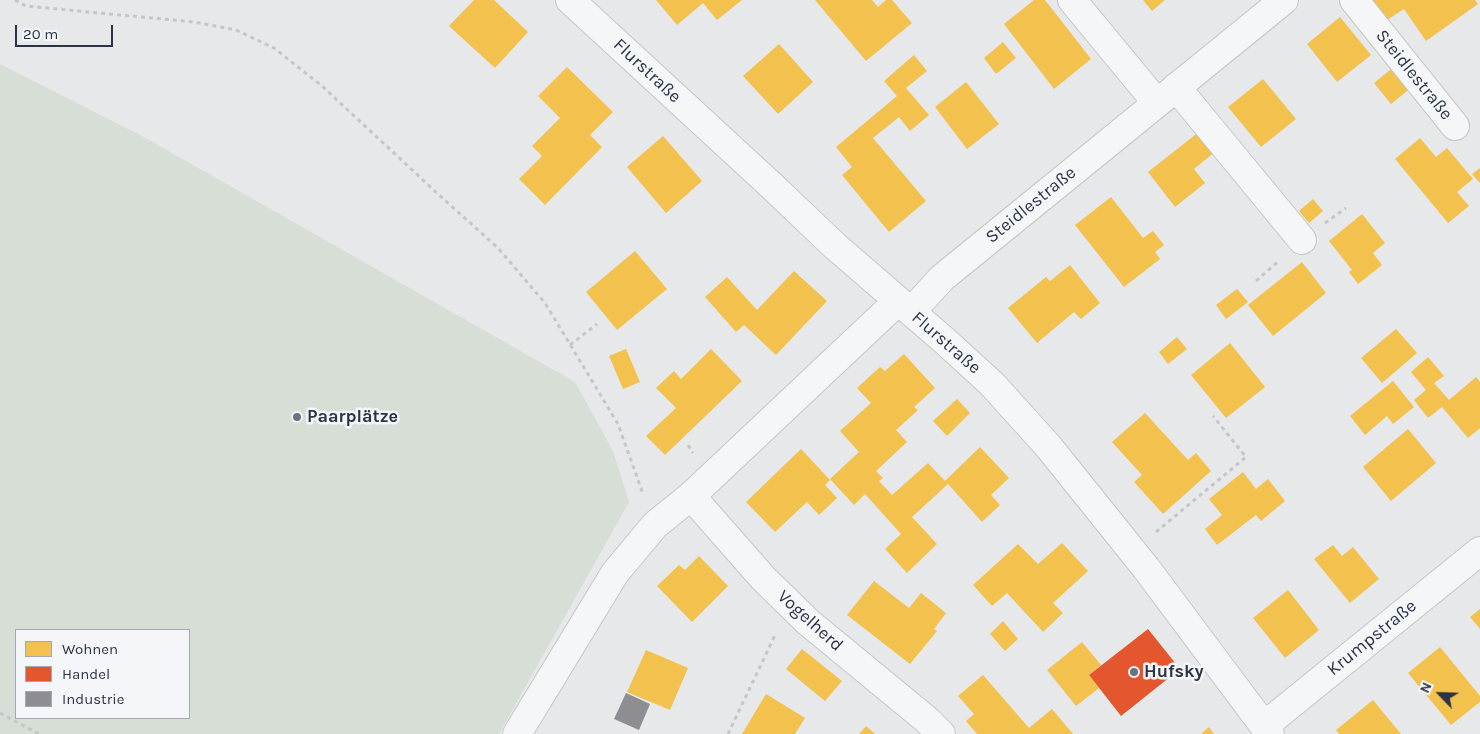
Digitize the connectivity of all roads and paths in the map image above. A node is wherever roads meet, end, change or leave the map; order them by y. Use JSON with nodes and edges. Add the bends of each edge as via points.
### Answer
{"nodes":[{"id":1,"x":15,"y":0,"type":"edge"},
{"id":2,"x":570,"y":0,"type":"edge"},
{"id":3,"x":1072,"y":0,"type":"edge"},
{"id":4,"x":1284,"y":0,"type":"edge"},
{"id":5,"x":1354,"y":0,"type":"edge"},
{"id":6,"x":1166,"y":95,"type":"junction"},
{"id":7,"x":1455,"y":126,"type":"dead end"},
{"id":8,"x":1302,"y":240,"type":"dead end"},
{"id":9,"x":904,"y":306,"type":"junction"},
{"id":10,"x":597,"y":324,"type":"dead end"},
{"id":11,"x":570,"y":345,"type":"junction"},
{"id":12,"x":1213,"y":416,"type":"dead end"},
{"id":13,"x":691,"y":496,"type":"junction"},
{"id":14,"x":655,"y":525,"type":"junction"},
{"id":15,"x":1133,"y":551,"type":"junction"},
{"id":16,"x":1480,"y":551,"type":"edge"},
{"id":17,"x":790,"y":604,"type":"junction"},
{"id":18,"x":0,"y":713,"type":"edge"},
{"id":19,"x":1267,"y":730,"type":"edge"},
{"id":20,"x":39,"y":734,"type":"edge"},
{"id":21,"x":517,"y":734,"type":"edge"},
{"id":22,"x":728,"y":734,"type":"edge"},
{"id":23,"x":941,"y":734,"type":"edge"}],
"edges":[{"from":1,"to":11,"type":"path","via":[[26,6],[194,22],[236,30],[274,48],[322,86],[498,248],[545,303]]},
{"from":2,"to":9,"type":"street","name":"Flurstraße"},
{"from":3,"to":6,"type":"street"},
{"from":4,"to":6,"type":"street","name":"Steidlestraße"},
{"from":5,"to":7,"type":"street","name":"Steidlestraße"},
{"from":6,"to":8,"type":"street"},
{"from":6,"to":9,"type":"street","name":"Steidlestraße"},
{"from":9,"to":13,"type":"street"},
{"from":9,"to":15,"type":"street","name":"Flurstraße","via":[[992,384],[1048,446]]},
{"from":10,"to":11,"type":"path"},
{"from":11,"to":14,"type":"path","via":[[618,424]]},
{"from":12,"to":15,"type":"path","via":[[1246,457]]},
{"from":13,"to":14,"type":"street"},
{"from":13,"to":17,"type":"street","name":"Vogelherd"},
{"from":14,"to":21,"type":"street","via":[[615,573]]},
{"from":15,"to":19,"type":"street","name":"Flurstraße"},
{"from":16,"to":19,"type":"street","name":"Krumpstraße"},
{"from":17,"to":22,"type":"path"},
{"from":17,"to":23,"type":"street","name":"Vogelherd"},
{"from":18,"to":20,"type":"path"}]}
